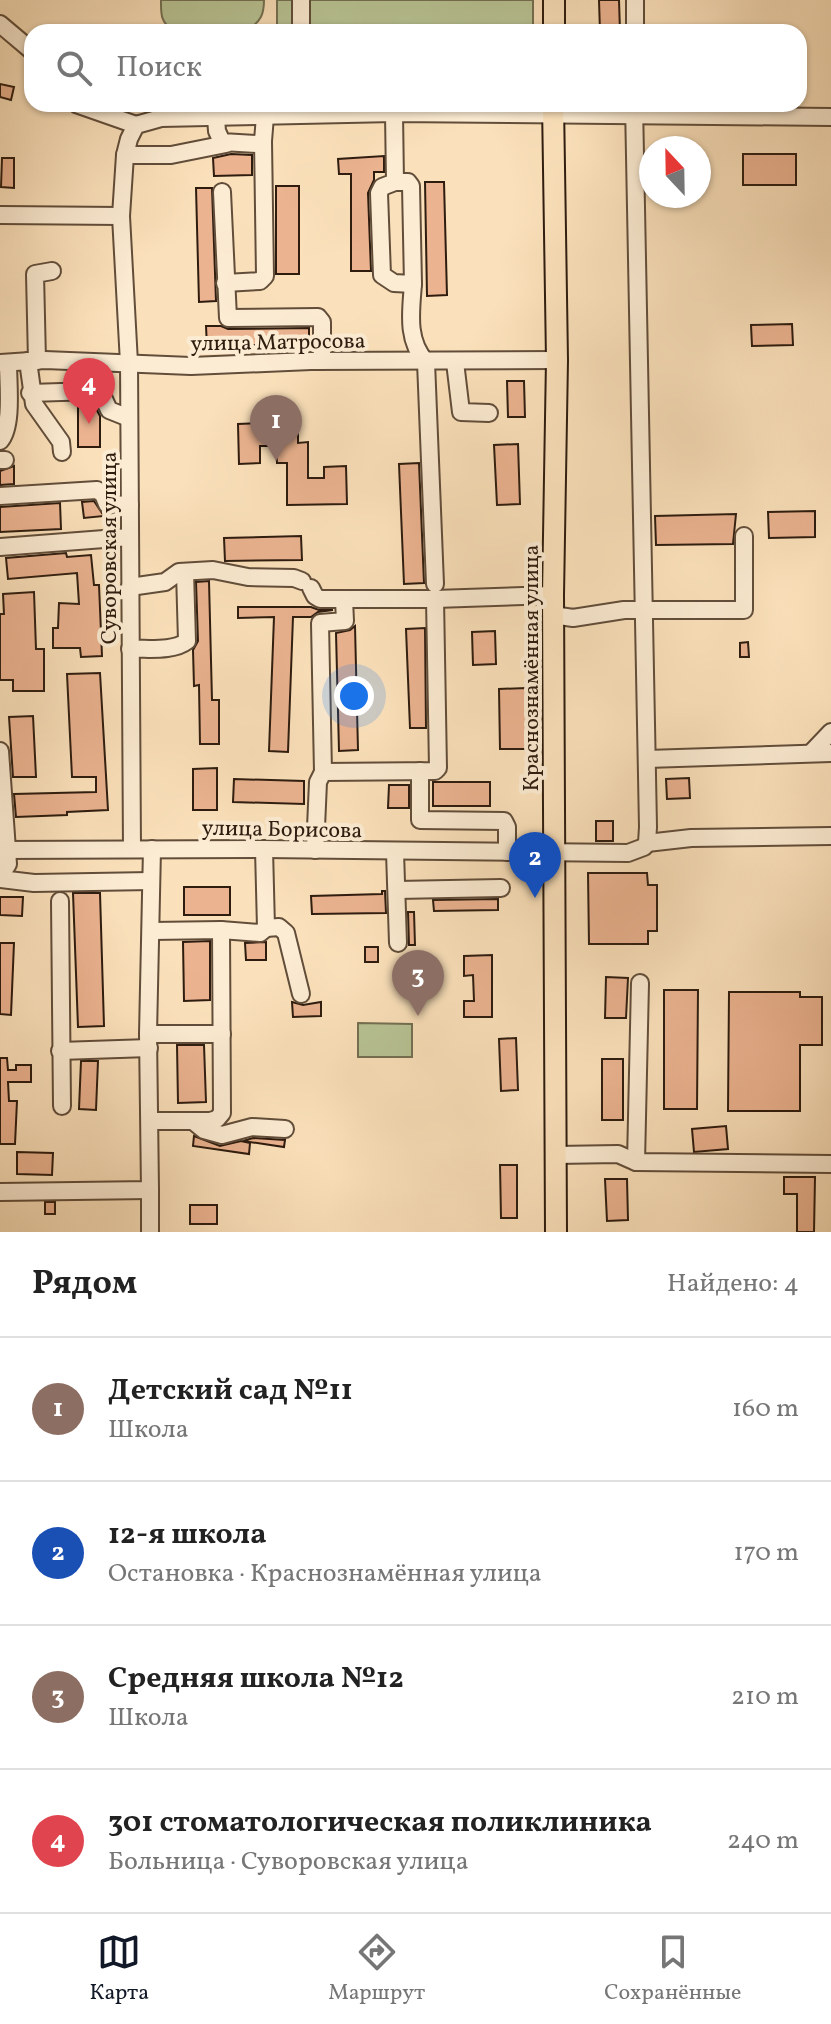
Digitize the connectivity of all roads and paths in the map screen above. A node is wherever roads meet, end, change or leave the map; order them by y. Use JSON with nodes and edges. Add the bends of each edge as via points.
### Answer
{"nodes":[{"id":1,"x":301,"y":0,"type":"edge"},
{"id":2,"x":554,"y":0,"type":"edge"},
{"id":3,"x":635,"y":0,"type":"edge"},
{"id":4,"x":0,"y":24,"type":"edge"},
{"id":5,"x":301,"y":24,"type":"edge"},
{"id":6,"x":554,"y":24,"type":"edge"},
{"id":7,"x":635,"y":24,"type":"edge"},
{"id":8,"x":24,"y":44,"type":"edge"},
{"id":9,"x":99,"y":112,"type":"edge"},
{"id":10,"x":286,"y":112,"type":"edge"},
{"id":11,"x":371,"y":112,"type":"edge"},
{"id":12,"x":447,"y":112,"type":"edge"},
{"id":13,"x":553,"y":112,"type":"edge"},
{"id":14,"x":634,"y":112,"type":"edge"},
{"id":15,"x":690,"y":112,"type":"edge"},
{"id":16,"x":394,"y":113,"type":"junction"},
{"id":17,"x":265,"y":116,"type":"junction"},
{"id":18,"x":831,"y":117,"type":"edge"},
{"id":19,"x":216,"y":118,"type":"junction"},
{"id":20,"x":136,"y":125,"type":"junction"},
{"id":21,"x":263,"y":141,"type":"junction"},
{"id":22,"x":226,"y":144,"type":"junction"},
{"id":23,"x":125,"y":155,"type":"junction"},
{"id":24,"x":395,"y":182,"type":"junction"},
{"id":25,"x":222,"y":192,"type":"dead end"},
{"id":26,"x":0,"y":215,"type":"edge"},
{"id":27,"x":121,"y":216,"type":"junction"},
{"id":28,"x":52,"y":271,"type":"dead end"},
{"id":29,"x":225,"y":283,"type":"junction"},
{"id":30,"x":413,"y":284,"type":"junction"},
{"id":31,"x":557,"y":360,"type":"junction"},
{"id":32,"x":33,"y":361,"type":"junction"},
{"id":33,"x":322,"y":361,"type":"junction"},
{"id":34,"x":426,"y":362,"type":"junction"},
{"id":35,"x":455,"y":362,"type":"junction"},
{"id":36,"x":4,"y":363,"type":"edge"},
{"id":37,"x":129,"y":363,"type":"junction"},
{"id":38,"x":30,"y":393,"type":"junction"},
{"id":39,"x":489,"y":413,"type":"dead end"},
{"id":40,"x":129,"y":418,"type":"junction"},
{"id":41,"x":0,"y":441,"type":"edge"},
{"id":42,"x":62,"y":452,"type":"dead end"},
{"id":43,"x":0,"y":496,"type":"edge"},
{"id":44,"x":130,"y":505,"type":"junction"},
{"id":45,"x":744,"y":536,"type":"dead end"},
{"id":46,"x":130,"y":537,"type":"junction"},
{"id":47,"x":0,"y":547,"type":"edge"},
{"id":48,"x":185,"y":572,"type":"junction"},
{"id":49,"x":130,"y":587,"type":"junction"},
{"id":50,"x":435,"y":591,"type":"junction"},
{"id":51,"x":344,"y":600,"type":"junction"},
{"id":52,"x":553,"y":605,"type":"junction"},
{"id":53,"x":645,"y":610,"type":"junction"},
{"id":54,"x":130,"y":649,"type":"junction"},
{"id":55,"x":831,"y":732,"type":"edge"},
{"id":56,"x":0,"y":751,"type":"edge"},
{"id":57,"x":811,"y":753,"type":"junction"},
{"id":58,"x":831,"y":753,"type":"edge"},
{"id":59,"x":647,"y":759,"type":"junction"},
{"id":60,"x":420,"y":771,"type":"junction"},
{"id":61,"x":323,"y":772,"type":"junction"},
{"id":62,"x":3,"y":826,"type":"edge"},
{"id":63,"x":831,"y":836,"type":"edge"},
{"id":64,"x":647,"y":843,"type":"junction"},
{"id":65,"x":132,"y":849,"type":"junction"},
{"id":66,"x":152,"y":849,"type":"junction"},
{"id":67,"x":264,"y":849,"type":"junction"},
{"id":68,"x":4,"y":850,"type":"edge"},
{"id":69,"x":315,"y":850,"type":"junction"},
{"id":70,"x":395,"y":852,"type":"junction"},
{"id":71,"x":507,"y":852,"type":"junction"},
{"id":72,"x":555,"y":853,"type":"junction"},
{"id":73,"x":0,"y":878,"type":"edge"},
{"id":74,"x":151,"y":881,"type":"junction"},
{"id":75,"x":501,"y":888,"type":"dead end"},
{"id":76,"x":397,"y":890,"type":"junction"},
{"id":77,"x":60,"y":901,"type":"dead end"},
{"id":78,"x":266,"y":928,"type":"junction"},
{"id":79,"x":221,"y":930,"type":"junction"},
{"id":80,"x":152,"y":931,"type":"junction"},
{"id":81,"x":398,"y":943,"type":"dead end"},
{"id":82,"x":640,"y":983,"type":"dead end"},
{"id":83,"x":301,"y":994,"type":"dead end"},
{"id":84,"x":222,"y":1034,"type":"junction"},
{"id":85,"x":149,"y":1041,"type":"junction"},
{"id":86,"x":60,"y":1051,"type":"junction"},
{"id":87,"x":62,"y":1106,"type":"dead end"},
{"id":88,"x":150,"y":1121,"type":"junction"},
{"id":89,"x":193,"y":1121,"type":"junction"},
{"id":90,"x":285,"y":1129,"type":"dead end"},
{"id":91,"x":556,"y":1155,"type":"junction"},
{"id":92,"x":636,"y":1162,"type":"junction"},
{"id":93,"x":831,"y":1164,"type":"edge"},
{"id":94,"x":150,"y":1190,"type":"junction"},
{"id":95,"x":3,"y":1193,"type":"edge"},
{"id":96,"x":150,"y":1232,"type":"edge"},
{"id":97,"x":556,"y":1232,"type":"edge"}],
"edges":[{"from":1,"to":5,"type":"street"},
{"from":2,"to":6,"type":"main road"},
{"from":3,"to":7,"type":"street"},
{"from":4,"to":8,"type":"street"},
{"from":9,"to":20,"type":"street"},
{"from":10,"to":17,"type":"street"},
{"from":11,"to":16,"type":"street"},
{"from":12,"to":16,"type":"street"},
{"from":13,"to":31,"type":"main road","name":"Краснознамённая улица"},
{"from":14,"to":53,"type":"street"},
{"from":15,"to":18,"type":"street"},
{"from":16,"to":24,"type":"street"},
{"from":17,"to":19,"type":"street"},
{"from":17,"to":21,"type":"street"},
{"from":19,"to":20,"type":"street","via":[[161,118]]},
{"from":19,"to":22,"type":"street","via":[[219,138]]},
{"from":20,"to":23,"type":"street","name":"Суворовская улица"},
{"from":21,"to":22,"type":"street"},
{"from":21,"to":29,"type":"street","via":[[265,276],[260,281]]},
{"from":22,"to":23,"type":"street","via":[[171,155]]},
{"from":23,"to":27,"type":"street","name":"Суворовская улица"},
{"from":24,"to":30,"type":"street","via":[[411,186]]},
{"from":24,"to":30,"type":"street","via":[[379,193],[382,275],[394,283]]},
{"from":25,"to":29,"type":"street"},
{"from":26,"to":27,"type":"street"},
{"from":27,"to":37,"type":"street","name":"Суворовская улица"},
{"from":28,"to":32,"type":"street","via":[[35,274]]},
{"from":29,"to":33,"type":"street","via":[[231,319],[318,317]]},
{"from":30,"to":34,"type":"street","via":[[412,337]]},
{"from":31,"to":35,"type":"street","name":"улица Матросова"},
{"from":31,"to":52,"type":"main road","name":"Краснознамённая улица"},
{"from":32,"to":36,"type":"street","name":"улица Матросова"},
{"from":32,"to":37,"type":"street","name":"улица Матросова"},
{"from":32,"to":38,"type":"street"},
{"from":33,"to":34,"type":"street","name":"улица Матросова"},
{"from":33,"to":37,"type":"street","name":"улица Матросова"},
{"from":34,"to":35,"type":"street","name":"улица Матросова"},
{"from":34,"to":50,"type":"street"},
{"from":35,"to":39,"type":"street","via":[[458,408]]},
{"from":36,"to":41,"type":"street","via":[[7,427]]},
{"from":37,"to":40,"type":"street","name":"Суворовская улица"},
{"from":38,"to":40,"type":"street","via":[[93,391],[109,410]]},
{"from":38,"to":42,"type":"street"},
{"from":40,"to":44,"type":"street","name":"Суворовская улица"},
{"from":43,"to":44,"type":"street","via":[[97,490],[107,504]]},
{"from":44,"to":46,"type":"street","name":"Суворовская улица"},
{"from":45,"to":53,"type":"street","via":[[744,610]]},
{"from":46,"to":47,"type":"street"},
{"from":46,"to":49,"type":"street","name":"Суворовская улица"},
{"from":48,"to":49,"type":"street","via":[[165,582]]},
{"from":48,"to":51,"type":"street","via":[[294,578],[320,599]]},
{"from":48,"to":54,"type":"street","via":[[187,641],[169,648]]},
{"from":49,"to":54,"type":"street","name":"Суворовская улица"},
{"from":50,"to":51,"type":"street"},
{"from":50,"to":52,"type":"street"},
{"from":50,"to":60,"type":"street","via":[[438,768]]},
{"from":51,"to":61,"type":"street","via":[[345,621],[320,623]]},
{"from":52,"to":53,"type":"street","via":[[573,618]]},
{"from":52,"to":72,"type":"main road","name":"Краснознамённая улица"},
{"from":53,"to":59,"type":"street"},
{"from":54,"to":65,"type":"street","name":"Суворовская улица"},
{"from":55,"to":57,"type":"street"},
{"from":56,"to":62,"type":"street"},
{"from":57,"to":58,"type":"street"},
{"from":57,"to":59,"type":"street"},
{"from":59,"to":64,"type":"street"},
{"from":60,"to":61,"type":"street"},
{"from":60,"to":71,"type":"street","via":[[420,820],[504,821]]},
{"from":61,"to":69,"type":"street"},
{"from":62,"to":68,"type":"street"},
{"from":63,"to":64,"type":"street","name":"улица Борисова"},
{"from":64,"to":72,"type":"street","name":"улица Борисова","via":[[628,853]]},
{"from":65,"to":66,"type":"street","name":"улица Борисова"},
{"from":65,"to":68,"type":"street","name":"улица Борисова"},
{"from":66,"to":67,"type":"street","name":"улица Борисова"},
{"from":66,"to":74,"type":"street"},
{"from":67,"to":69,"type":"street","name":"улица Борисова"},
{"from":67,"to":78,"type":"street"},
{"from":68,"to":73,"type":"street","via":[[8,864]]},
{"from":69,"to":70,"type":"street","name":"улица Борисова"},
{"from":70,"to":71,"type":"street","name":"улица Борисова"},
{"from":70,"to":76,"type":"street"},
{"from":71,"to":72,"type":"street","name":"улица Борисова"},
{"from":72,"to":91,"type":"main road","name":"Краснознамённая улица"},
{"from":73,"to":74,"type":"street","via":[[46,883]]},
{"from":74,"to":80,"type":"street"},
{"from":75,"to":76,"type":"street"},
{"from":76,"to":81,"type":"street"},
{"from":77,"to":86,"type":"street"},
{"from":78,"to":79,"type":"street","via":[[260,933]]},
{"from":78,"to":83,"type":"street","via":[[279,927],[286,933]]},
{"from":79,"to":80,"type":"street"},
{"from":79,"to":84,"type":"street"},
{"from":80,"to":85,"type":"street"},
{"from":82,"to":92,"type":"street"},
{"from":84,"to":85,"type":"street"},
{"from":84,"to":89,"type":"street","via":[[222,1113],[214,1120]]},
{"from":85,"to":86,"type":"street"},
{"from":85,"to":88,"type":"street"},
{"from":86,"to":87,"type":"street"},
{"from":88,"to":89,"type":"street"},
{"from":88,"to":94,"type":"street"},
{"from":89,"to":90,"type":"street","via":[[222,1135],[252,1127]]},
{"from":91,"to":92,"type":"street","via":[[618,1154]]},
{"from":91,"to":97,"type":"main road","name":"Краснознамённая улица"},
{"from":92,"to":93,"type":"street"},
{"from":94,"to":95,"type":"street"},
{"from":94,"to":96,"type":"street"}]}
